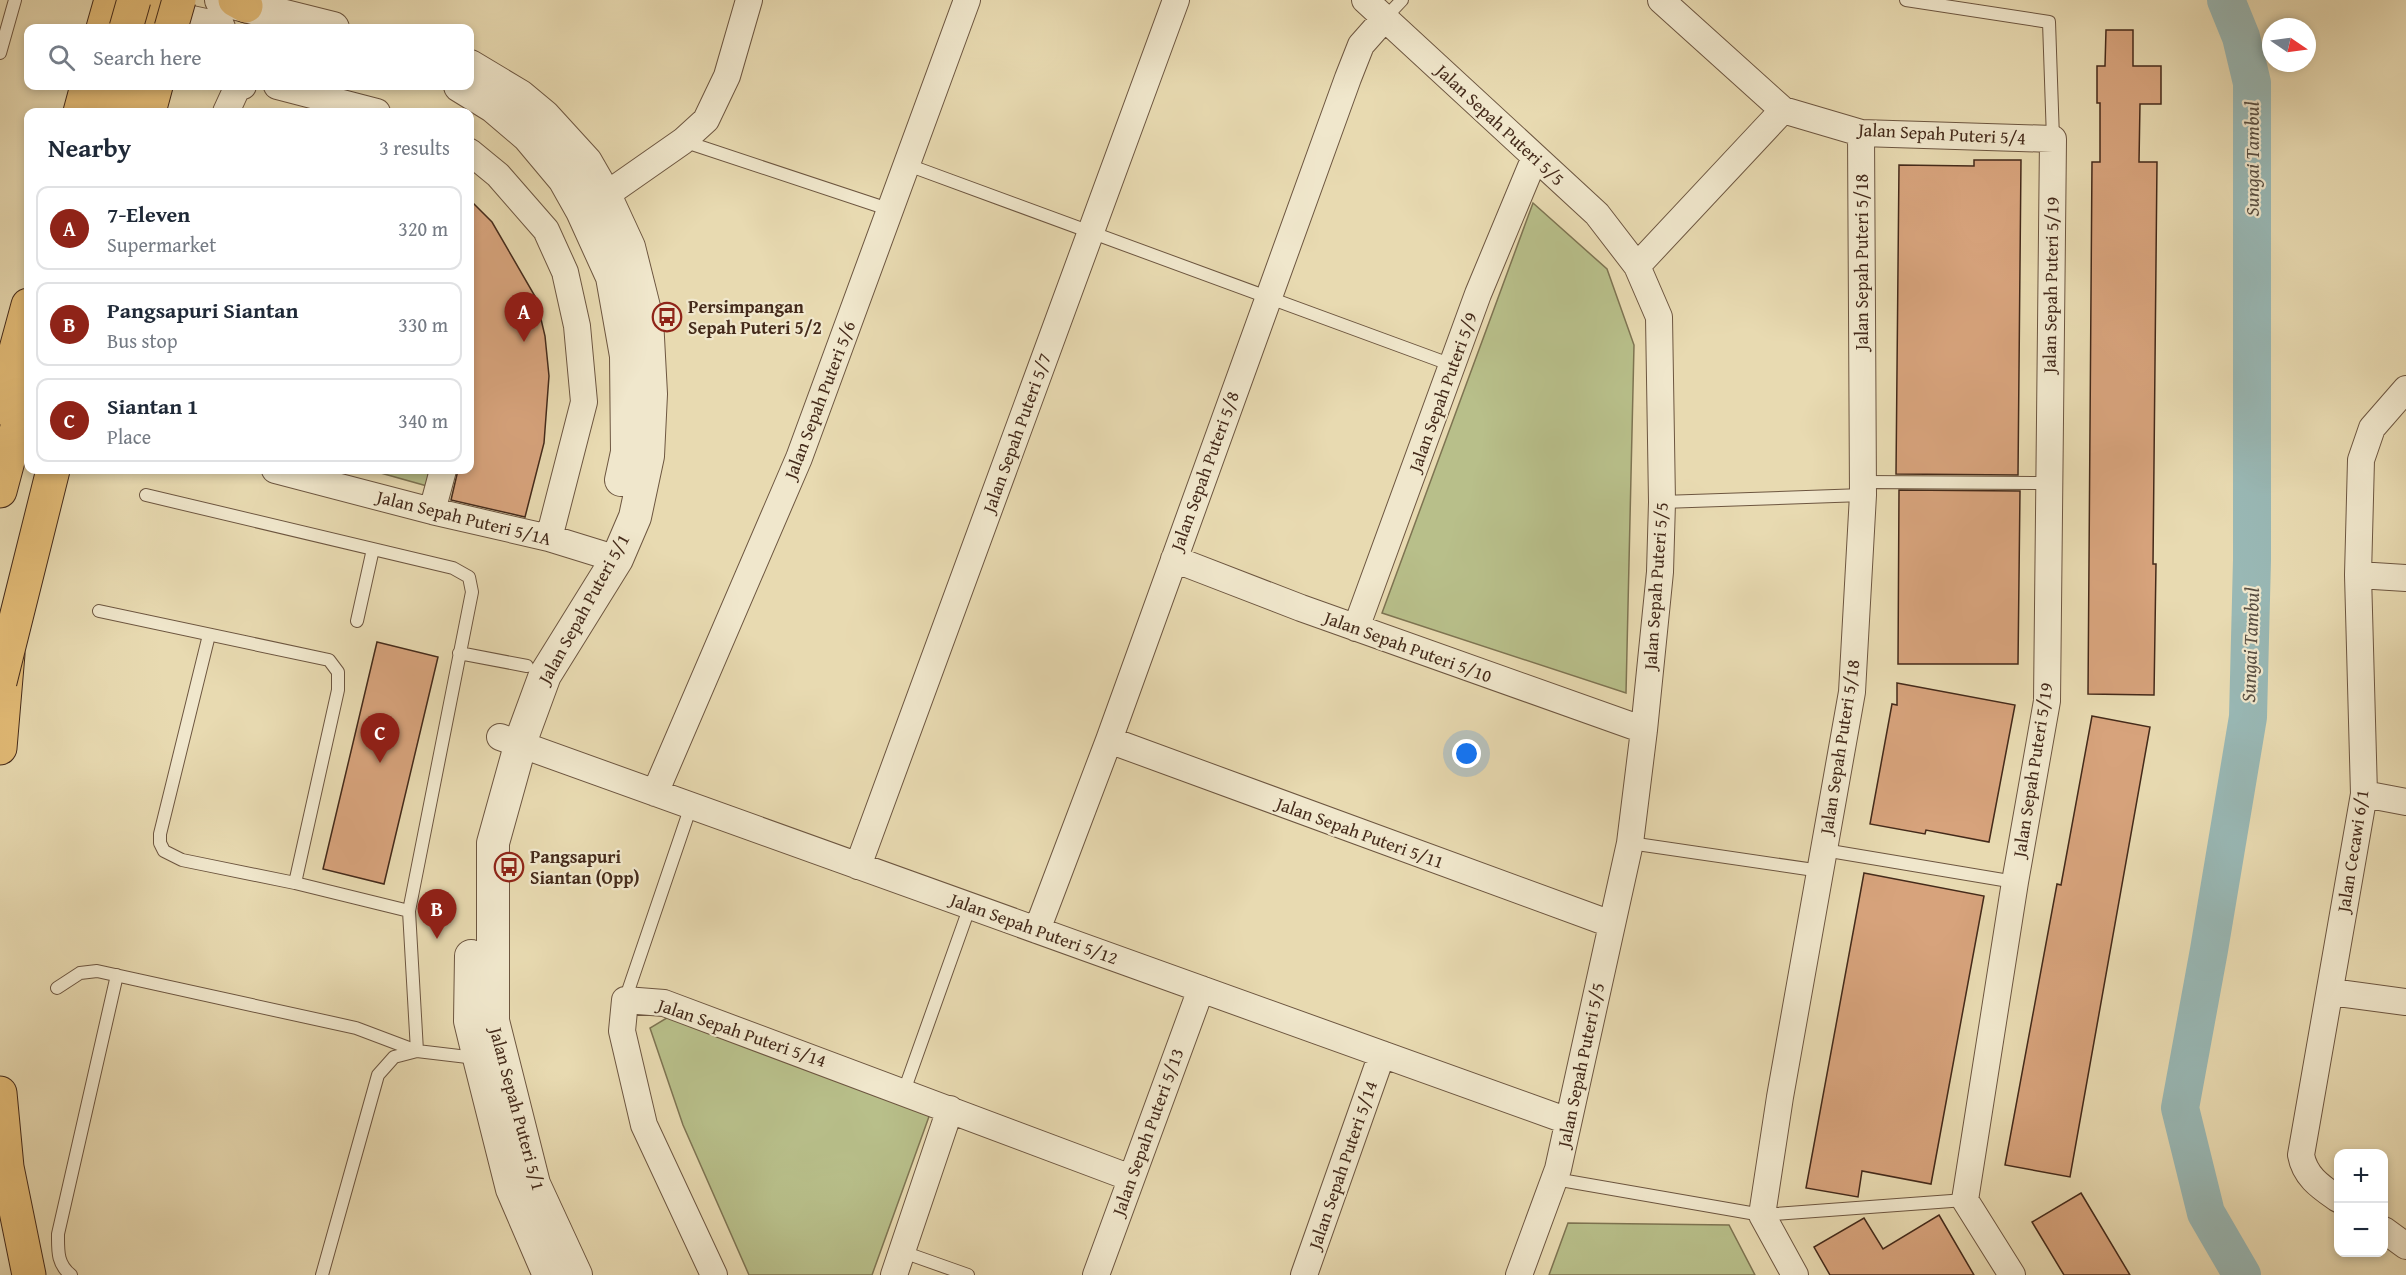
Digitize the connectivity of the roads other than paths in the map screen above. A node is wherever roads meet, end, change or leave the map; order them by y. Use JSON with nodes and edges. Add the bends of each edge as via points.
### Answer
{"nodes":[{"id":1,"x":15,"y":0,"type":"edge"},
{"id":2,"x":111,"y":0,"type":"edge"},
{"id":3,"x":749,"y":0,"type":"edge"},
{"id":4,"x":967,"y":0,"type":"edge"},
{"id":5,"x":1176,"y":0,"type":"edge"},
{"id":6,"x":1365,"y":0,"type":"edge"},
{"id":7,"x":1402,"y":0,"type":"edge"},
{"id":8,"x":1661,"y":0,"type":"edge"},
{"id":9,"x":1906,"y":0,"type":"edge"},
{"id":10,"x":234,"y":2,"type":"edge"},
{"id":11,"x":154,"y":9,"type":"edge"},
{"id":12,"x":1384,"y":19,"type":"junction"},
{"id":13,"x":104,"y":24,"type":"edge"},
{"id":14,"x":127,"y":24,"type":"edge"},
{"id":15,"x":132,"y":24,"type":"edge"},
{"id":16,"x":205,"y":24,"type":"edge"},
{"id":17,"x":318,"y":24,"type":"edge"},
{"id":18,"x":0,"y":53,"type":"edge"},
{"id":19,"x":474,"y":68,"type":"edge"},
{"id":20,"x":86,"y":90,"type":"edge"},
{"id":21,"x":103,"y":90,"type":"edge"},
{"id":22,"x":109,"y":90,"type":"edge"},
{"id":23,"x":134,"y":90,"type":"edge"},
{"id":24,"x":147,"y":90,"type":"edge"},
{"id":25,"x":155,"y":90,"type":"edge"},
{"id":26,"x":236,"y":90,"type":"edge"},
{"id":27,"x":289,"y":90,"type":"edge"},
{"id":28,"x":466,"y":90,"type":"edge"},
{"id":29,"x":81,"y":108,"type":"edge"},
{"id":30,"x":97,"y":108,"type":"edge"},
{"id":31,"x":104,"y":108,"type":"edge"},
{"id":32,"x":129,"y":108,"type":"edge"},
{"id":33,"x":139,"y":108,"type":"edge"},
{"id":34,"x":150,"y":108,"type":"edge"},
{"id":35,"x":228,"y":108,"type":"edge"},
{"id":36,"x":344,"y":108,"type":"edge"},
{"id":37,"x":1783,"y":111,"type":"junction"},
{"id":38,"x":1862,"y":133,"type":"junction"},
{"id":39,"x":2053,"y":139,"type":"junction"},
{"id":40,"x":683,"y":141,"type":"junction"},
{"id":41,"x":474,"y":155,"type":"edge"},
{"id":42,"x":1535,"y":157,"type":"junction"},
{"id":43,"x":908,"y":165,"type":"junction"},
{"id":44,"x":594,"y":203,"type":"junction"},
{"id":45,"x":891,"y":210,"type":"junction"},
{"id":46,"x":1091,"y":232,"type":"junction"},
{"id":47,"x":1637,"y":266,"type":"junction"},
{"id":48,"x":1268,"y":297,"type":"junction"},
{"id":49,"x":24,"y":346,"type":"edge"},
{"id":50,"x":24,"y":356,"type":"edge"},
{"id":51,"x":1452,"y":365,"type":"junction"},
{"id":52,"x":21,"y":376,"type":"edge"},
{"id":53,"x":2406,"y":389,"type":"edge"},
{"id":54,"x":0,"y":408,"type":"edge"},
{"id":55,"x":40,"y":474,"type":"edge"},
{"id":56,"x":52,"y":474,"type":"edge"},
{"id":57,"x":290,"y":474,"type":"edge"},
{"id":58,"x":441,"y":474,"type":"edge"},
{"id":59,"x":2049,"y":483,"type":"junction"},
{"id":60,"x":1863,"y":489,"type":"junction"},
{"id":61,"x":0,"y":491,"type":"edge"},
{"id":62,"x":146,"y":495,"type":"dead end"},
{"id":63,"x":1662,"y":502,"type":"junction"},
{"id":64,"x":432,"y":511,"type":"junction"},
{"id":65,"x":549,"y":538,"type":"junction"},
{"id":66,"x":373,"y":549,"type":"junction"},
{"id":67,"x":607,"y":556,"type":"junction"},
{"id":68,"x":1174,"y":559,"type":"junction"},
{"id":69,"x":2358,"y":575,"type":"junction"},
{"id":70,"x":2406,"y":578,"type":"edge"},
{"id":71,"x":99,"y":611,"type":"dead end"},
{"id":72,"x":357,"y":621,"type":"dead end"},
{"id":73,"x":1356,"y":628,"type":"junction"},
{"id":74,"x":209,"y":634,"type":"junction"},
{"id":75,"x":459,"y":653,"type":"junction"},
{"id":76,"x":527,"y":666,"type":"junction"},
{"id":77,"x":0,"y":682,"type":"edge"},
{"id":78,"x":1644,"y":730,"type":"junction"},
{"id":79,"x":1110,"y":740,"type":"junction"},
{"id":80,"x":510,"y":741,"type":"junction"},
{"id":81,"x":0,"y":748,"type":"edge"},
{"id":82,"x":656,"y":793,"type":"junction"},
{"id":83,"x":2364,"y":794,"type":"junction"},
{"id":84,"x":2406,"y":802,"type":"edge"},
{"id":85,"x":691,"y":806,"type":"junction"},
{"id":86,"x":1630,"y":843,"type":"junction"},
{"id":87,"x":1823,"y":860,"type":"junction"},
{"id":88,"x":858,"y":866,"type":"junction"},
{"id":89,"x":2015,"y":882,"type":"junction"},
{"id":90,"x":296,"y":884,"type":"junction"},
{"id":91,"x":970,"y":906,"type":"junction"},
{"id":92,"x":409,"y":911,"type":"junction"},
{"id":93,"x":1611,"y":924,"type":"junction"},
{"id":94,"x":1037,"y":930,"type":"junction"},
{"id":95,"x":117,"y":975,"type":"junction"},
{"id":96,"x":57,"y":988,"type":"dead end"},
{"id":97,"x":1201,"y":989,"type":"junction"},
{"id":98,"x":2331,"y":992,"type":"junction"},
{"id":99,"x":625,"y":1000,"type":"junction"},
{"id":100,"x":2406,"y":1002,"type":"edge"},
{"id":101,"x":417,"y":1051,"type":"junction"},
{"id":102,"x":1382,"y":1054,"type":"junction"},
{"id":103,"x":490,"y":1059,"type":"junction"},
{"id":104,"x":904,"y":1092,"type":"junction"},
{"id":105,"x":0,"y":1094,"type":"edge"},
{"id":106,"x":950,"y":1109,"type":"junction"},
{"id":107,"x":1568,"y":1121,"type":"junction"},
{"id":108,"x":1131,"y":1178,"type":"junction"},
{"id":109,"x":1555,"y":1179,"type":"junction"},
{"id":110,"x":2334,"y":1196,"type":"edge"},
{"id":111,"x":1965,"y":1200,"type":"junction"},
{"id":112,"x":1762,"y":1215,"type":"junction"},
{"id":113,"x":2388,"y":1233,"type":"edge"},
{"id":114,"x":2406,"y":1246,"type":"edge"},
{"id":115,"x":899,"y":1264,"type":"edge"},
{"id":116,"x":28,"y":1275,"type":"edge"},
{"id":117,"x":71,"y":1275,"type":"edge"},
{"id":118,"x":322,"y":1275,"type":"edge"},
{"id":119,"x":549,"y":1275,"type":"edge"},
{"id":120,"x":576,"y":1275,"type":"edge"},
{"id":121,"x":714,"y":1275,"type":"edge"},
{"id":122,"x":968,"y":1275,"type":"edge"},
{"id":123,"x":1096,"y":1275,"type":"edge"},
{"id":124,"x":1304,"y":1275,"type":"edge"},
{"id":125,"x":1519,"y":1275,"type":"edge"},
{"id":126,"x":1795,"y":1275,"type":"edge"},
{"id":127,"x":2012,"y":1275,"type":"edge"}],
"edges":[{"from":1,"to":18,"type":"lane"},
{"from":2,"to":13,"type":"main road"},
{"from":3,"to":40,"type":"street","via":[[727,76],[706,120]]},
{"from":4,"to":43,"type":"street","name":"Jalan Sepah Puteri 5/6"},
{"from":5,"to":46,"type":"street","name":"Jalan Sepah Puteri 5/7"},
{"from":6,"to":12,"type":"street","name":"Jalan Sepah Puteri 5/5"},
{"from":7,"to":12,"type":"lane"},
{"from":8,"to":37,"type":"street","name":"Jalan Sepah Puteri 5/4"},
{"from":9,"to":39,"type":"lane","via":[[2049,22]]},
{"from":10,"to":17,"type":"street"},
{"from":11,"to":14,"type":"main road"},
{"from":11,"to":15,"type":"main road","bridge":true},
{"from":11,"to":16,"type":"street"},
{"from":12,"to":42,"type":"street","name":"Jalan Sepah Puteri 5/5"},
{"from":12,"to":48,"type":"street","name":"Jalan Sepah Puteri 5/8","via":[[1361,45]]},
{"from":19,"to":44,"type":"street","name":"Jalan Sepah Puteri 5/1","via":[[544,116],[586,162]]},
{"from":20,"to":29,"type":"main road"},
{"from":21,"to":30,"type":"main road"},
{"from":22,"to":31,"type":"main road"},
{"from":23,"to":32,"type":"main road"},
{"from":24,"to":33,"type":"main road"},
{"from":25,"to":34,"type":"main road"},
{"from":26,"to":35,"type":"street"},
{"from":27,"to":36,"type":"street"},
{"from":28,"to":44,"type":"street","via":[[528,136],[564,179]]},
{"from":37,"to":38,"type":"street","name":"Jalan Sepah Puteri 5/4"},
{"from":37,"to":47,"type":"street"},
{"from":38,"to":39,"type":"street","name":"Jalan Sepah Puteri 5/4"},
{"from":38,"to":60,"type":"street","name":"Jalan Sepah Puteri 5/18"},
{"from":39,"to":59,"type":"street","name":"Jalan Sepah Puteri 5/19"},
{"from":40,"to":44,"type":"street"},
{"from":40,"to":45,"type":"lane"},
{"from":41,"to":65,"type":"street","via":[[498,175],[546,230],[565,272],[577,326],[584,402]]},
{"from":42,"to":47,"type":"street","name":"Jalan Sepah Puteri 5/5","via":[[1597,214]]},
{"from":42,"to":51,"type":"street","name":"Jalan Sepah Puteri 5/9"},
{"from":43,"to":45,"type":"street","name":"Jalan Sepah Puteri 5/6"},
{"from":43,"to":46,"type":"lane"},
{"from":44,"to":67,"type":"street","name":"Jalan Sepah Puteri 5/1","via":[[629,247],[647,319],[651,394],[648,456],[635,517]]},
{"from":45,"to":82,"type":"street","name":"Jalan Sepah Puteri 5/6","via":[[799,458]]},
{"from":46,"to":48,"type":"lane"},
{"from":46,"to":88,"type":"street","name":"Jalan Sepah Puteri 5/7"},
{"from":47,"to":63,"type":"street","name":"Jalan Sepah Puteri 5/5","via":[[1659,317]]},
{"from":48,"to":51,"type":"lane"},
{"from":48,"to":68,"type":"street","name":"Jalan Sepah Puteri 5/8"},
{"from":49,"to":52,"type":"main road"},
{"from":50,"to":52,"type":"main road"},
{"from":51,"to":73,"type":"street","name":"Jalan Sepah Puteri 5/9"},
{"from":52,"to":54,"type":"main road"},
{"from":52,"to":61,"type":"main road"},
{"from":53,"to":69,"type":"street","name":"Jalan Cecawi 6/1","via":[[2372,428],[2361,460]]},
{"from":55,"to":81,"type":"main road","via":[[10,626]]},
{"from":56,"to":77,"type":"main road","bridge":true},
{"from":57,"to":64,"type":"street","name":"Jalan Sepah Puteri 5/1A"},
{"from":58,"to":64,"type":"street"},
{"from":59,"to":60,"type":"lane"},
{"from":59,"to":89,"type":"street","name":"Jalan Sepah Puteri 5/19","via":[[2047,701]]},
{"from":60,"to":63,"type":"lane"},
{"from":60,"to":87,"type":"street","name":"Jalan Sepah Puteri 5/18","via":[[1852,692]]},
{"from":62,"to":66,"type":"lane"},
{"from":63,"to":78,"type":"street","name":"Jalan Sepah Puteri 5/5","via":[[1660,572]]},
{"from":64,"to":65,"type":"street","name":"Jalan Sepah Puteri 5/1A"},
{"from":65,"to":67,"type":"street","name":"Jalan Sepah Puteri 5/1A"},
{"from":66,"to":72,"type":"lane"},
{"from":66,"to":75,"type":"lane","via":[[453,568],[469,577],[472,592]]},
{"from":67,"to":76,"type":"street"},
{"from":67,"to":80,"type":"street","name":"Jalan Sepah Puteri 5/1"},
{"from":68,"to":73,"type":"street","name":"Jalan Sepah Puteri 5/10"},
{"from":68,"to":79,"type":"street","name":"Jalan Sepah Puteri 5/8"},
{"from":69,"to":70,"type":"street"},
{"from":69,"to":83,"type":"street","name":"Jalan Cecawi 6/1"},
{"from":71,"to":74,"type":"lane"},
{"from":73,"to":78,"type":"street","name":"Jalan Sepah Puteri 5/10"},
{"from":74,"to":90,"type":"lane","via":[[329,660],[338,672],[338,690]]},
{"from":74,"to":90,"type":"lane","via":[[159,834],[160,843],[164,851],[182,860]]},
{"from":75,"to":76,"type":"lane"},
{"from":75,"to":92,"type":"lane"},
{"from":76,"to":80,"type":"street"},
{"from":78,"to":86,"type":"street","name":"Jalan Sepah Puteri 5/5"},
{"from":79,"to":93,"type":"street","name":"Jalan Sepah Puteri 5/11"},
{"from":79,"to":94,"type":"street","name":"Jalan Sepah Puteri 5/8"},
{"from":80,"to":82,"type":"street","name":"Jalan Sepah Puteri 5/12"},
{"from":80,"to":103,"type":"street","name":"Jalan Sepah Puteri 5/1","via":[[493,843]]},
{"from":82,"to":85,"type":"street","name":"Jalan Sepah Puteri 5/12"},
{"from":83,"to":84,"type":"street"},
{"from":83,"to":98,"type":"street","name":"Jalan Cecawi 6/1"},
{"from":85,"to":88,"type":"street","name":"Jalan Sepah Puteri 5/12"},
{"from":85,"to":99,"type":"lane"},
{"from":86,"to":87,"type":"lane"},
{"from":86,"to":93,"type":"street","name":"Jalan Sepah Puteri 5/5"},
{"from":87,"to":89,"type":"lane"},
{"from":87,"to":112,"type":"street","name":"Jalan Sepah Puteri 5/18"},
{"from":88,"to":91,"type":"street","name":"Jalan Sepah Puteri 5/12"},
{"from":89,"to":111,"type":"street","name":"Jalan Sepah Puteri 5/19"},
{"from":90,"to":92,"type":"lane"},
{"from":91,"to":94,"type":"street","name":"Jalan Sepah Puteri 5/12"},
{"from":91,"to":104,"type":"lane"},
{"from":92,"to":101,"type":"lane"},
{"from":93,"to":107,"type":"street","name":"Jalan Sepah Puteri 5/5"},
{"from":94,"to":97,"type":"street","name":"Jalan Sepah Puteri 5/12"},
{"from":95,"to":96,"type":"lane","via":[[80,973]]},
{"from":95,"to":101,"type":"lane","via":[[356,1028]]},
{"from":95,"to":117,"type":"lane","via":[[58,1234],[58,1257]]},
{"from":97,"to":102,"type":"street","name":"Jalan Sepah Puteri 5/12"},
{"from":97,"to":108,"type":"street","name":"Jalan Sepah Puteri 5/13"},
{"from":98,"to":100,"type":"street"},
{"from":98,"to":110,"type":"street","name":"Jalan Cecawi 6/1","via":[[2301,1155],[2311,1178]]},
{"from":99,"to":104,"type":"street","name":"Jalan Sepah Puteri 5/14","via":[[664,1003]]},
{"from":99,"to":121,"type":"street","via":[[622,1031],[644,1125]]},
{"from":101,"to":103,"type":"lane"},
{"from":101,"to":118,"type":"lane","via":[[394,1057],[378,1075]]},
{"from":102,"to":107,"type":"street","name":"Jalan Sepah Puteri 5/12"},
{"from":102,"to":124,"type":"street","name":"Jalan Sepah Puteri 5/14"},
{"from":103,"to":119,"type":"street","via":[[512,1189]]},
{"from":103,"to":120,"type":"street","name":"Jalan Sepah Puteri 5/1","via":[[534,1184]]},
{"from":104,"to":106,"type":"street","name":"Jalan Sepah Puteri 5/14"},
{"from":105,"to":116,"type":"main road","via":[[8,1167]]},
{"from":106,"to":108,"type":"street","name":"Jalan Sepah Puteri 5/14"},
{"from":106,"to":115,"type":"street"},
{"from":107,"to":109,"type":"street","name":"Jalan Sepah Puteri 5/5"},
{"from":108,"to":123,"type":"street","name":"Jalan Sepah Puteri 5/13"},
{"from":109,"to":112,"type":"lane"},
{"from":109,"to":125,"type":"street","name":"Jalan Sepah Puteri 5/5"},
{"from":111,"to":112,"type":"lane"},
{"from":111,"to":127,"type":"street"},
{"from":112,"to":126,"type":"street"},
{"from":113,"to":114,"type":"street"},
{"from":115,"to":122,"type":"lane"}]}
